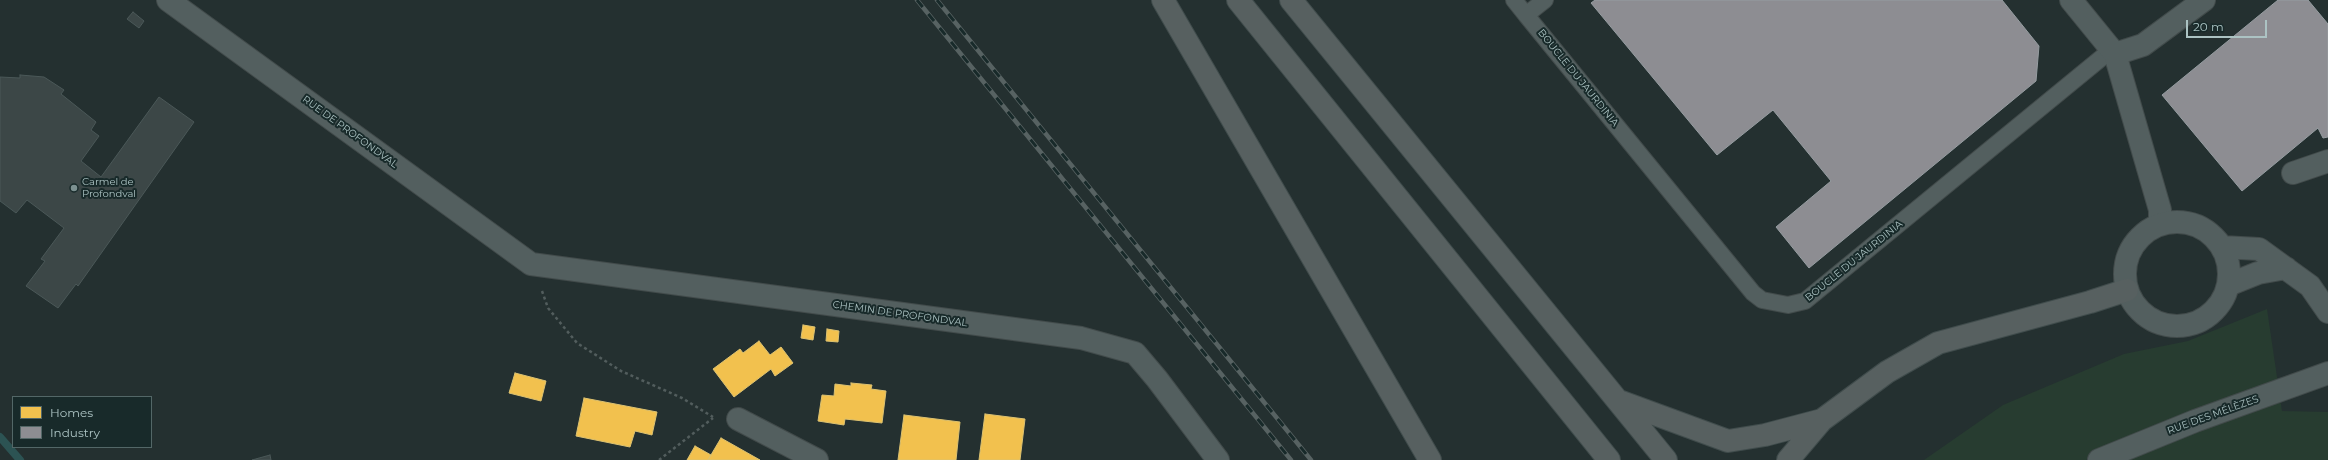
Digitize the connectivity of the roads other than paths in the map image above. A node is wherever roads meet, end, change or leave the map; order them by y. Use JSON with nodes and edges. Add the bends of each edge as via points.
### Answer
{"nodes":[{"id":1,"x":168,"y":0,"type":"edge"},
{"id":2,"x":1163,"y":0,"type":"edge"},
{"id":3,"x":1238,"y":0,"type":"edge"},
{"id":4,"x":1291,"y":0,"type":"edge"},
{"id":5,"x":1514,"y":0,"type":"edge"},
{"id":6,"x":1545,"y":0,"type":"edge"},
{"id":7,"x":2071,"y":0,"type":"edge"},
{"id":8,"x":2204,"y":0,"type":"edge"},
{"id":9,"x":1526,"y":15,"type":"junction"},
{"id":10,"x":2113,"y":52,"type":"junction"},
{"id":11,"x":2328,"y":161,"type":"edge"},
{"id":12,"x":2293,"y":173,"type":"dead end"},
{"id":13,"x":2160,"y":224,"type":"junction"},
{"id":14,"x":2222,"y":247,"type":"junction"},
{"id":15,"x":531,"y":264,"type":"joint"},
{"id":16,"x":2286,"y":268,"type":"junction"},
{"id":17,"x":2228,"y":285,"type":"junction"},
{"id":18,"x":2127,"y":290,"type":"junction"},
{"id":19,"x":2328,"y":312,"type":"edge"},
{"id":20,"x":2328,"y":373,"type":"edge"},
{"id":21,"x":1618,"y":401,"type":"junction"},
{"id":22,"x":738,"y":419,"type":"road end"},
{"id":23,"x":1822,"y":420,"type":"junction"},
{"id":24,"x":817,"y":460,"type":"edge"},
{"id":25,"x":1218,"y":460,"type":"edge"},
{"id":26,"x":1430,"y":460,"type":"edge"},
{"id":27,"x":1609,"y":460,"type":"edge"},
{"id":28,"x":1666,"y":460,"type":"edge"},
{"id":29,"x":1788,"y":460,"type":"edge"},
{"id":30,"x":2100,"y":460,"type":"edge"}],
"edges":[{"from":1,"to":15,"type":"street","name":"RUE DE PROFONDVAL"},
{"from":2,"to":26,"type":"highway"},
{"from":3,"to":27,"type":"highway"},
{"from":4,"to":21,"type":"highway"},
{"from":5,"to":9,"type":"lane","name":"BOUCLE DU JAURDINIA"},
{"from":6,"to":9,"type":"lane"},
{"from":7,"to":10,"type":"street"},
{"from":8,"to":10,"type":"street","via":[[2143,45]]},
{"from":9,"to":10,"type":"lane","name":"BOUCLE DU JAURDINIA","via":[[1753,293],[1762,300],[1788,305],[1805,301]]},
{"from":10,"to":13,"type":"street","via":[[2160,210]]},
{"from":11,"to":12,"type":"street"},
{"from":13,"to":14,"type":"street","via":[[2184,222],[2205,230]]},
{"from":13,"to":18,"type":"street","via":[[2134,243],[2127,258],[2124,274]]},
{"from":14,"to":16,"type":"street","via":[[2259,249]]},
{"from":14,"to":17,"type":"street","via":[[2229,266]]},
{"from":15,"to":25,"type":"street","name":"CHEMIN DE PROFONDVAL","via":[[1081,338],[1135,353]]},
{"from":16,"to":17,"type":"street","via":[[2258,273]]},
{"from":16,"to":19,"type":"street","via":[[2310,286]]},
{"from":17,"to":18,"type":"street","via":[[2222,301],[2211,314],[2196,323],[2179,327],[2162,325],[2147,317],[2134,305]]},
{"from":18,"to":23,"type":"highway","via":[[1938,343],[1887,372]]},
{"from":20,"to":30,"type":"street","name":"RUE DES MÉLÈZES","via":[[2194,421]]},
{"from":21,"to":23,"type":"highway","via":[[1728,441],[1765,435]]},
{"from":21,"to":28,"type":"highway"},
{"from":22,"to":24,"type":"street"},
{"from":23,"to":29,"type":"highway"}]}
